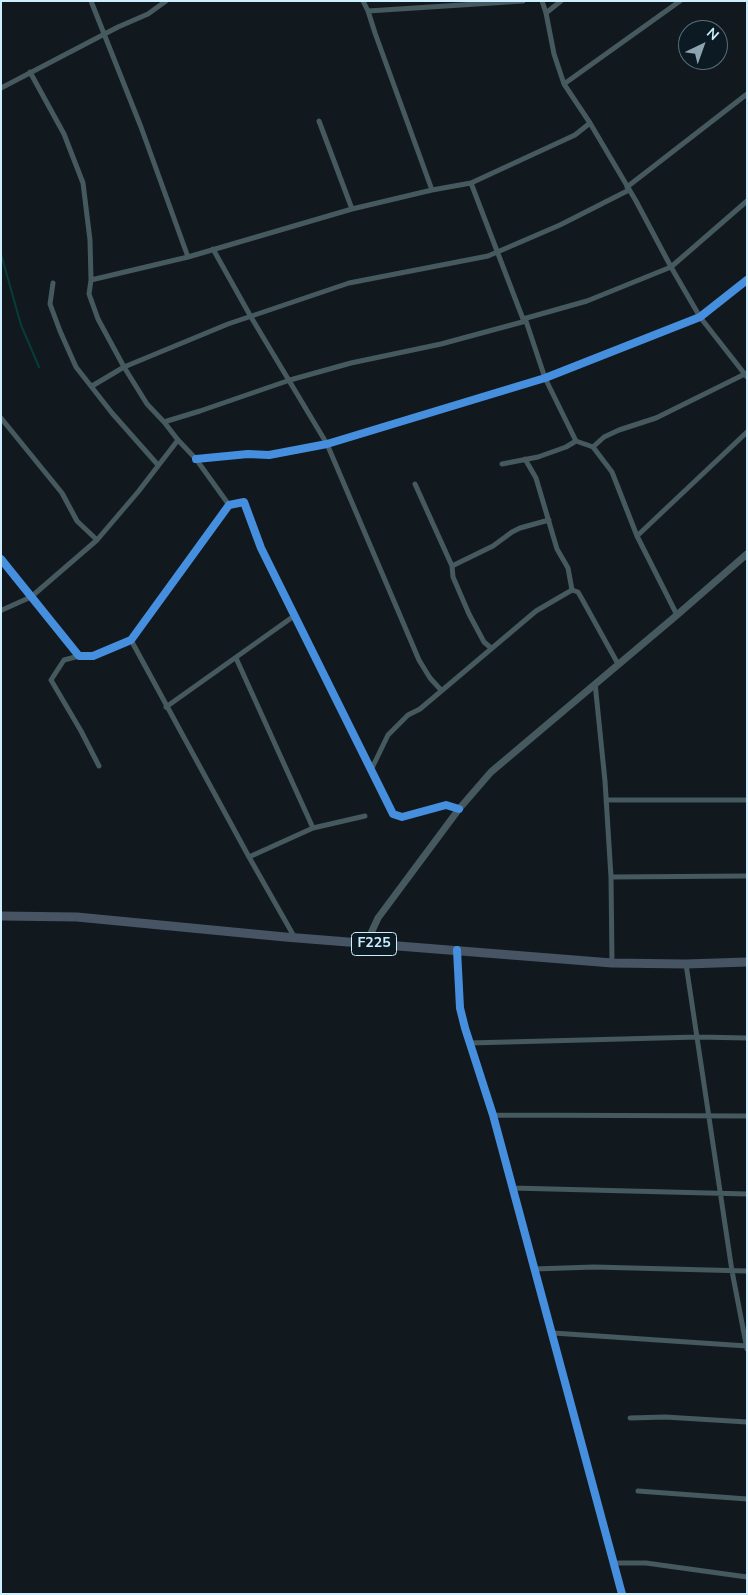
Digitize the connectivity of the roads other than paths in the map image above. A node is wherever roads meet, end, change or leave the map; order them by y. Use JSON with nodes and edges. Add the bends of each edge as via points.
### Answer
{"nodes":[{"id":1,"x":91,"y":1,"type":"edge"},
{"id":2,"x":166,"y":1,"type":"edge"},
{"id":3,"x":363,"y":1,"type":"edge"},
{"id":4,"x":523,"y":1,"type":"edge"},
{"id":5,"x":542,"y":1,"type":"edge"},
{"id":6,"x":561,"y":1,"type":"edge"},
{"id":7,"x":680,"y":1,"type":"edge"},
{"id":8,"x":446,"y":4,"type":"edge"},
{"id":9,"x":368,"y":11,"type":"junction"},
{"id":10,"x":546,"y":13,"type":"junction"},
{"id":11,"x":105,"y":34,"type":"junction"},
{"id":12,"x":30,"y":72,"type":"junction"},
{"id":13,"x":564,"y":84,"type":"junction"},
{"id":14,"x":1,"y":88,"type":"edge"},
{"id":15,"x":747,"y":94,"type":"edge"},
{"id":16,"x":318,"y":121,"type":"dead end"},
{"id":17,"x":590,"y":123,"type":"junction"},
{"id":18,"x":471,"y":183,"type":"junction"},
{"id":19,"x":628,"y":188,"type":"junction"},
{"id":20,"x":432,"y":190,"type":"junction"},
{"id":21,"x":747,"y":201,"type":"edge"},
{"id":22,"x":352,"y":209,"type":"junction"},
{"id":23,"x":213,"y":249,"type":"junction"},
{"id":24,"x":496,"y":251,"type":"junction"},
{"id":25,"x":188,"y":257,"type":"junction"},
{"id":26,"x":671,"y":267,"type":"junction"},
{"id":27,"x":91,"y":280,"type":"junction"},
{"id":28,"x":747,"y":280,"type":"edge"},
{"id":29,"x":53,"y":283,"type":"dead end"},
{"id":30,"x":700,"y":316,"type":"junction"},
{"id":31,"x":251,"y":317,"type":"junction"},
{"id":32,"x":525,"y":320,"type":"junction"},
{"id":33,"x":124,"y":367,"type":"junction"},
{"id":34,"x":746,"y":375,"type":"edge"},
{"id":35,"x":545,"y":378,"type":"junction"},
{"id":36,"x":290,"y":380,"type":"junction"},
{"id":37,"x":92,"y":386,"type":"junction"},
{"id":38,"x":1,"y":418,"type":"edge"},
{"id":39,"x":164,"y":422,"type":"junction"},
{"id":40,"x":747,"y":432,"type":"edge"},
{"id":41,"x":178,"y":440,"type":"junction"},
{"id":42,"x":576,"y":441,"type":"junction"},
{"id":43,"x":327,"y":444,"type":"junction"},
{"id":44,"x":593,"y":447,"type":"junction"},
{"id":45,"x":196,"y":459,"type":"junction"},
{"id":46,"x":525,"y":459,"type":"junction"},
{"id":47,"x":502,"y":464,"type":"dead end"},
{"id":48,"x":158,"y":465,"type":"junction"},
{"id":49,"x":415,"y":484,"type":"dead end"},
{"id":50,"x":229,"y":505,"type":"junction"},
{"id":51,"x":549,"y":520,"type":"junction"},
{"id":52,"x":637,"y":536,"type":"junction"},
{"id":53,"x":97,"y":540,"type":"junction"},
{"id":54,"x":747,"y":554,"type":"edge"},
{"id":55,"x":1,"y":558,"type":"edge"},
{"id":56,"x":452,"y":566,"type":"junction"},
{"id":57,"x":572,"y":590,"type":"junction"},
{"id":58,"x":31,"y":597,"type":"junction"},
{"id":59,"x":2,"y":610,"type":"edge"},
{"id":60,"x":677,"y":615,"type":"junction"},
{"id":61,"x":294,"y":616,"type":"junction"},
{"id":62,"x":131,"y":640,"type":"junction"},
{"id":63,"x":491,"y":648,"type":"junction"},
{"id":64,"x":79,"y":656,"type":"junction"},
{"id":65,"x":236,"y":658,"type":"junction"},
{"id":66,"x":618,"y":664,"type":"junction"},
{"id":67,"x":595,"y":683,"type":"junction"},
{"id":68,"x":441,"y":690,"type":"junction"},
{"id":69,"x":166,"y":707,"type":"junction"},
{"id":70,"x":99,"y":766,"type":"dead end"},
{"id":71,"x":372,"y":768,"type":"junction"},
{"id":72,"x":606,"y":800,"type":"junction"},
{"id":73,"x":747,"y":800,"type":"edge"},
{"id":74,"x":459,"y":809,"type":"junction"},
{"id":75,"x":365,"y":816,"type":"dead end"},
{"id":76,"x":313,"y":828,"type":"junction"},
{"id":77,"x":249,"y":857,"type":"junction"},
{"id":78,"x":747,"y":876,"type":"edge"},
{"id":79,"x":611,"y":877,"type":"junction"},
{"id":80,"x":1,"y":916,"type":"edge"},
{"id":81,"x":295,"y":938,"type":"junction"},
{"id":82,"x":366,"y":944,"type":"junction"},
{"id":83,"x":457,"y":950,"type":"junction"},
{"id":84,"x":612,"y":962,"type":"junction"},
{"id":85,"x":747,"y":962,"type":"edge"},
{"id":86,"x":686,"y":964,"type":"junction"},
{"id":87,"x":698,"y":1037,"type":"junction"},
{"id":88,"x":747,"y":1038,"type":"edge"},
{"id":89,"x":469,"y":1043,"type":"junction"},
{"id":90,"x":493,"y":1115,"type":"junction"},
{"id":91,"x":709,"y":1115,"type":"junction"},
{"id":92,"x":747,"y":1116,"type":"edge"},
{"id":93,"x":512,"y":1188,"type":"junction"},
{"id":94,"x":720,"y":1194,"type":"junction"},
{"id":95,"x":747,"y":1194,"type":"edge"},
{"id":96,"x":534,"y":1269,"type":"junction"},
{"id":97,"x":732,"y":1271,"type":"junction"},
{"id":98,"x":747,"y":1272,"type":"edge"},
{"id":99,"x":553,"y":1334,"type":"junction"},
{"id":100,"x":747,"y":1347,"type":"edge"},
{"id":101,"x":630,"y":1418,"type":"dead end"},
{"id":102,"x":747,"y":1422,"type":"edge"},
{"id":103,"x":638,"y":1491,"type":"dead end"},
{"id":104,"x":747,"y":1499,"type":"edge"},
{"id":105,"x":614,"y":1563,"type":"junction"},
{"id":106,"x":747,"y":1576,"type":"edge"},
{"id":107,"x":622,"y":1594,"type":"edge"}],
"edges":[{"from":1,"to":11,"type":"street"},
{"from":2,"to":11,"type":"street","via":[[148,14]]},
{"from":3,"to":9,"type":"street"},
{"from":4,"to":8,"type":"street"},
{"from":5,"to":10,"type":"street"},
{"from":6,"to":10,"type":"street"},
{"from":7,"to":13,"type":"street"},
{"from":8,"to":9,"type":"street"},
{"from":9,"to":20,"type":"street"},
{"from":10,"to":13,"type":"street"},
{"from":11,"to":12,"type":"street"},
{"from":11,"to":25,"type":"street"},
{"from":12,"to":14,"type":"street"},
{"from":12,"to":27,"type":"street","via":[[64,134],[83,184]]},
{"from":13,"to":17,"type":"street"},
{"from":15,"to":19,"type":"street"},
{"from":16,"to":22,"type":"street"},
{"from":17,"to":18,"type":"street","via":[[575,136]]},
{"from":17,"to":19,"type":"street"},
{"from":18,"to":20,"type":"street"},
{"from":18,"to":24,"type":"street"},
{"from":19,"to":24,"type":"street","via":[[560,225]]},
{"from":19,"to":26,"type":"street"},
{"from":20,"to":22,"type":"street"},
{"from":21,"to":26,"type":"street"},
{"from":22,"to":23,"type":"street"},
{"from":23,"to":25,"type":"street"},
{"from":23,"to":31,"type":"street"},
{"from":24,"to":31,"type":"street","via":[[488,256],[349,283]]},
{"from":24,"to":32,"type":"street"},
{"from":25,"to":27,"type":"street"},
{"from":26,"to":30,"type":"street"},
{"from":26,"to":32,"type":"street","via":[[587,301]]},
{"from":27,"to":33,"type":"street","via":[[90,294],[98,319]]},
{"from":28,"to":30,"type":"street"},
{"from":29,"to":37,"type":"street","via":[[50,304],[60,331],[76,367]]},
{"from":30,"to":34,"type":"street"},
{"from":30,"to":35,"type":"street"},
{"from":31,"to":33,"type":"street"},
{"from":31,"to":36,"type":"street"},
{"from":32,"to":35,"type":"street"},
{"from":32,"to":36,"type":"street"},
{"from":33,"to":37,"type":"street"},
{"from":33,"to":39,"type":"street","via":[[147,404]]},
{"from":34,"to":44,"type":"street","via":[[656,418],[604,437]]},
{"from":35,"to":42,"type":"street"},
{"from":35,"to":43,"type":"street"},
{"from":36,"to":39,"type":"street"},
{"from":36,"to":43,"type":"street"},
{"from":37,"to":48,"type":"street"},
{"from":38,"to":53,"type":"street","via":[[62,493],[77,521]]},
{"from":39,"to":41,"type":"street"},
{"from":40,"to":52,"type":"street"},
{"from":41,"to":45,"type":"street"},
{"from":41,"to":48,"type":"street"},
{"from":42,"to":44,"type":"street"},
{"from":42,"to":46,"type":"street"},
{"from":43,"to":45,"type":"street","via":[[269,455]]},
{"from":43,"to":68,"type":"street","via":[[419,660]]},
{"from":44,"to":52,"type":"street","via":[[612,472]]},
{"from":45,"to":50,"type":"street"},
{"from":46,"to":47,"type":"street"},
{"from":46,"to":51,"type":"street","via":[[536,478]]},
{"from":48,"to":53,"type":"street"},
{"from":49,"to":56,"type":"street"},
{"from":50,"to":61,"type":"street","via":[[244,502],[254,534]]},
{"from":50,"to":62,"type":"street"},
{"from":51,"to":56,"type":"street","via":[[520,528],[493,546]]},
{"from":51,"to":57,"type":"street","via":[[557,549],[568,568]]},
{"from":52,"to":60,"type":"street"},
{"from":53,"to":58,"type":"street"},
{"from":54,"to":60,"type":"street"},
{"from":55,"to":58,"type":"street"},
{"from":56,"to":63,"type":"street","via":[[469,614],[484,642]]},
{"from":57,"to":63,"type":"street","via":[[536,611]]},
{"from":57,"to":66,"type":"street","via":[[582,598]]},
{"from":58,"to":59,"type":"street"},
{"from":58,"to":64,"type":"street"},
{"from":60,"to":66,"type":"street"},
{"from":61,"to":65,"type":"street"},
{"from":61,"to":71,"type":"street"},
{"from":62,"to":64,"type":"street","via":[[93,656]]},
{"from":62,"to":69,"type":"street"},
{"from":63,"to":68,"type":"street"},
{"from":64,"to":70,"type":"street","via":[[64,660],[51,680]]},
{"from":65,"to":69,"type":"street"},
{"from":65,"to":76,"type":"street"},
{"from":66,"to":67,"type":"street"},
{"from":67,"to":72,"type":"street"},
{"from":67,"to":74,"type":"street","via":[[491,772]]},
{"from":68,"to":71,"type":"street","via":[[388,735]]},
{"from":69,"to":77,"type":"street"},
{"from":71,"to":74,"type":"street","via":[[393,814],[402,818],[446,805]]},
{"from":72,"to":73,"type":"street"},
{"from":72,"to":79,"type":"street"},
{"from":74,"to":82,"type":"street","via":[[378,918]]},
{"from":75,"to":76,"type":"street"},
{"from":76,"to":77,"type":"street"},
{"from":77,"to":81,"type":"street"},
{"from":78,"to":79,"type":"street"},
{"from":79,"to":84,"type":"street"},
{"from":80,"to":81,"type":"main road","number":"F225","via":[[77,918]]},
{"from":81,"to":82,"type":"main road","number":"F225"},
{"from":82,"to":83,"type":"main road","number":"F225"},
{"from":83,"to":84,"type":"main road","number":"F225"},
{"from":83,"to":89,"type":"street","via":[[460,1008]]},
{"from":84,"to":86,"type":"main road","number":"F225"},
{"from":85,"to":86,"type":"main road","number":"F225"},
{"from":86,"to":87,"type":"street"},
{"from":87,"to":88,"type":"street"},
{"from":87,"to":89,"type":"street"},
{"from":87,"to":91,"type":"street"},
{"from":89,"to":90,"type":"street"},
{"from":90,"to":91,"type":"street"},
{"from":90,"to":93,"type":"street"},
{"from":91,"to":92,"type":"street"},
{"from":91,"to":94,"type":"street"},
{"from":93,"to":94,"type":"street"},
{"from":93,"to":96,"type":"street"},
{"from":94,"to":95,"type":"street"},
{"from":94,"to":97,"type":"street"},
{"from":96,"to":97,"type":"street","via":[[594,1267]]},
{"from":96,"to":99,"type":"street"},
{"from":97,"to":98,"type":"street"},
{"from":97,"to":100,"type":"street"},
{"from":99,"to":100,"type":"street"},
{"from":99,"to":105,"type":"street"},
{"from":101,"to":102,"type":"street"},
{"from":103,"to":104,"type":"street"},
{"from":105,"to":106,"type":"street","via":[[646,1563]]},
{"from":105,"to":107,"type":"street"}]}
